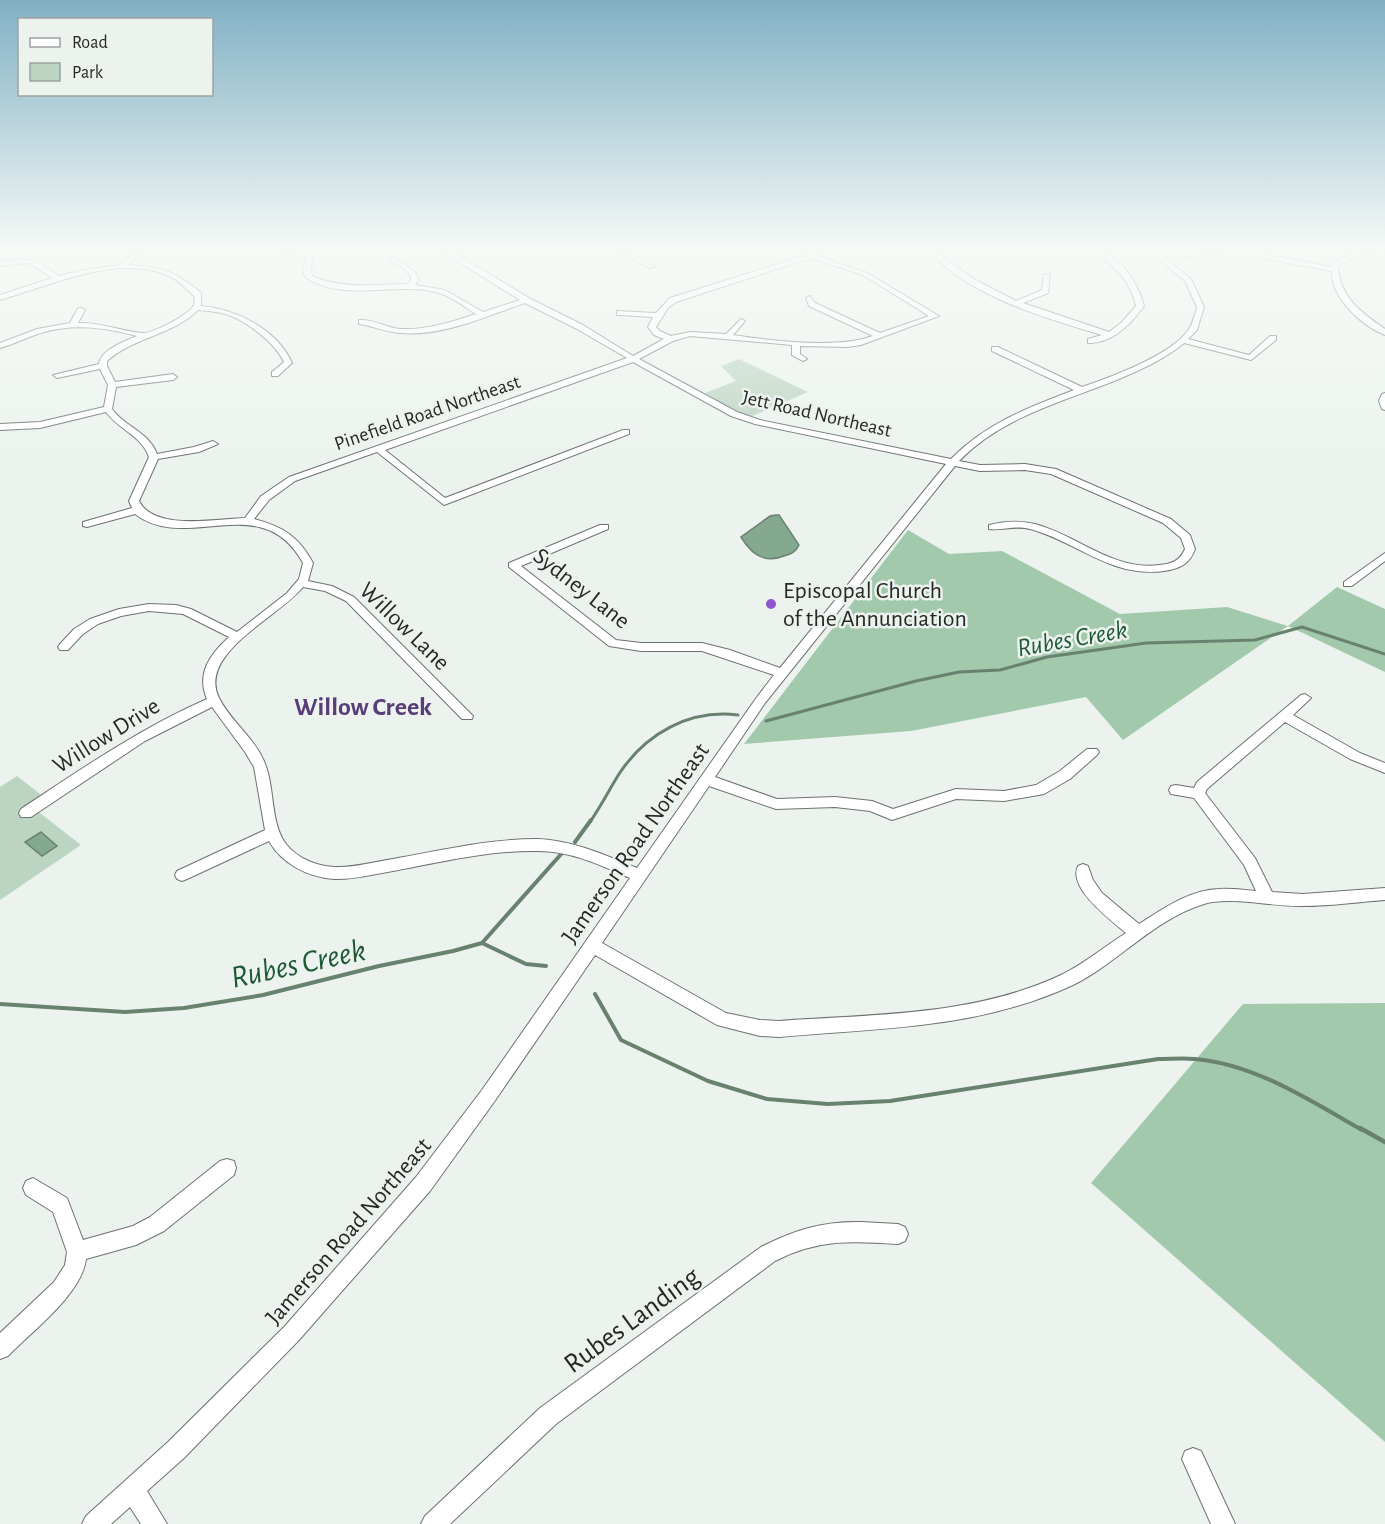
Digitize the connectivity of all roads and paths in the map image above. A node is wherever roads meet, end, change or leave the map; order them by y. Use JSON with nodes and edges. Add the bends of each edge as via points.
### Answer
{"nodes":[{"id":1,"x":75,"y":321,"type":"edge"},
{"id":2,"x":178,"y":321,"type":"edge"},
{"id":3,"x":246,"y":321,"type":"edge"},
{"id":4,"x":453,"y":321,"type":"edge"},
{"id":5,"x":566,"y":321,"type":"edge"},
{"id":6,"x":654,"y":321,"type":"edge"},
{"id":7,"x":741,"y":321,"type":"dead end"},
{"id":8,"x":849,"y":321,"type":"edge"},
{"id":9,"x":921,"y":321,"type":"edge"},
{"id":10,"x":1062,"y":321,"type":"edge"},
{"id":11,"x":1127,"y":321,"type":"edge"},
{"id":12,"x":1199,"y":321,"type":"edge"},
{"id":13,"x":1370,"y":321,"type":"edge"},
{"id":14,"x":362,"y":322,"type":"dead end"},
{"id":15,"x":73,"y":324,"type":"junction"},
{"id":16,"x":1385,"y":333,"type":"edge"},
{"id":17,"x":1110,"y":335,"type":"junction"},
{"id":18,"x":145,"y":336,"type":"junction"},
{"id":19,"x":880,"y":336,"type":"junction"},
{"id":20,"x":728,"y":337,"type":"junction"},
{"id":21,"x":1273,"y":338,"type":"dead end"},
{"id":22,"x":670,"y":339,"type":"junction"},
{"id":23,"x":1091,"y":341,"type":"dead end"},
{"id":24,"x":1185,"y":341,"type":"junction"},
{"id":25,"x":796,"y":344,"type":"junction"},
{"id":26,"x":0,"y":346,"type":"edge"},
{"id":27,"x":995,"y":349,"type":"dead end"},
{"id":28,"x":633,"y":359,"type":"junction"},
{"id":29,"x":803,"y":359,"type":"dead end"},
{"id":30,"x":103,"y":366,"type":"junction"},
{"id":31,"x":277,"y":373,"type":"dead end"},
{"id":32,"x":57,"y":375,"type":"dead end"},
{"id":33,"x":173,"y":377,"type":"dead end"},
{"id":34,"x":112,"y":385,"type":"junction"},
{"id":35,"x":1081,"y":390,"type":"junction"},
{"id":36,"x":1385,"y":396,"type":"edge"},
{"id":37,"x":1385,"y":407,"type":"edge"},
{"id":38,"x":108,"y":409,"type":"junction"},
{"id":39,"x":0,"y":427,"type":"edge"},
{"id":40,"x":626,"y":432,"type":"dead end"},
{"id":41,"x":213,"y":444,"type":"dead end"},
{"id":42,"x":377,"y":448,"type":"junction"},
{"id":43,"x":154,"y":457,"type":"junction"},
{"id":44,"x":953,"y":462,"type":"junction"},
{"id":45,"x":137,"y":510,"type":"junction"},
{"id":46,"x":248,"y":521,"type":"junction"},
{"id":47,"x":87,"y":524,"type":"dead end"},
{"id":48,"x":604,"y":527,"type":"dead end"},
{"id":49,"x":993,"y":527,"type":"dead end"},
{"id":50,"x":1385,"y":555,"type":"edge"},
{"id":51,"x":303,"y":584,"type":"junction"},
{"id":52,"x":1348,"y":584,"type":"dead end"},
{"id":53,"x":237,"y":636,"type":"junction"},
{"id":54,"x":64,"y":647,"type":"dead end"},
{"id":55,"x":783,"y":674,"type":"junction"},
{"id":56,"x":1305,"y":698,"type":"dead end"},
{"id":57,"x":214,"y":700,"type":"junction"},
{"id":58,"x":467,"y":716,"type":"dead end"},
{"id":59,"x":1284,"y":716,"type":"junction"},
{"id":60,"x":1092,"y":752,"type":"dead end"},
{"id":61,"x":1385,"y":768,"type":"edge"},
{"id":62,"x":706,"y":779,"type":"junction"},
{"id":63,"x":1176,"y":790,"type":"dead end"},
{"id":64,"x":1197,"y":794,"type":"junction"},
{"id":65,"x":26,"y":813,"type":"dead end"},
{"id":66,"x":273,"y":833,"type":"junction"},
{"id":67,"x":1083,"y":870,"type":"dead end"},
{"id":68,"x":182,"y":875,"type":"dead end"},
{"id":69,"x":639,"y":876,"type":"junction"},
{"id":70,"x":1385,"y":894,"type":"edge"},
{"id":71,"x":1267,"y":897,"type":"junction"},
{"id":72,"x":1138,"y":933,"type":"junction"},
{"id":73,"x":592,"y":945,"type":"junction"},
{"id":74,"x":227,"y":1168,"type":"dead end"},
{"id":75,"x":33,"y":1188,"type":"dead end"},
{"id":76,"x":898,"y":1234,"type":"dead end"},
{"id":77,"x":77,"y":1252,"type":"junction"},
{"id":78,"x":0,"y":1348,"type":"edge"},
{"id":79,"x":1193,"y":1459,"type":"dead end"},
{"id":80,"x":133,"y":1490,"type":"junction"},
{"id":81,"x":94,"y":1524,"type":"edge"},
{"id":82,"x":155,"y":1524,"type":"edge"},
{"id":83,"x":433,"y":1524,"type":"edge"},
{"id":84,"x":1223,"y":1524,"type":"edge"}],
"edges":[{"from":1,"to":15,"type":"street"},
{"from":2,"to":18,"type":"street"},
{"from":3,"to":31,"type":"street","via":[[287,357],[288,363]]},
{"from":4,"to":14,"type":"street","via":[[415,331]]},
{"from":5,"to":28,"type":"street","name":"Jett Road Northeast"},
{"from":6,"to":22,"type":"street","via":[[652,327],[657,333]]},
{"from":7,"to":20,"type":"street"},
{"from":8,"to":19,"type":"street"},
{"from":9,"to":19,"type":"street","name":"Pinefield Road Northeast"},
{"from":10,"to":17,"type":"street"},
{"from":11,"to":17,"type":"street"},
{"from":12,"to":24,"type":"street","name":"Jamerson Road Northeast"},
{"from":13,"to":16,"type":"street"},
{"from":15,"to":18,"type":"street","via":[[94,324]]},
{"from":15,"to":26,"type":"street","via":[[36,331]]},
{"from":17,"to":23,"type":"street"},
{"from":18,"to":30,"type":"street","via":[[113,351],[103,360]]},
{"from":19,"to":25,"type":"street","name":"Pinefield Road Northeast","via":[[848,345]]},
{"from":20,"to":22,"type":"street","name":"Pinefield Road Northeast","via":[[695,333]]},
{"from":20,"to":25,"type":"street","name":"Pinefield Road Northeast"},
{"from":21,"to":24,"type":"street","via":[[1253,360]]},
{"from":22,"to":28,"type":"street","name":"Pinefield Road Northeast"},
{"from":24,"to":35,"type":"street","name":"Jamerson Road Northeast","via":[[1153,361]]},
{"from":25,"to":29,"type":"street","via":[[796,355]]},
{"from":27,"to":35,"type":"street"},
{"from":28,"to":42,"type":"street","name":"Pinefield Road Northeast"},
{"from":28,"to":44,"type":"street","name":"Jett Road Northeast","via":[[744,418]]},
{"from":30,"to":32,"type":"street"},
{"from":30,"to":34,"type":"street"},
{"from":33,"to":34,"type":"street"},
{"from":34,"to":38,"type":"street"},
{"from":35,"to":44,"type":"street","name":"Jamerson Road Northeast","via":[[1002,424],[975,441]]},
{"from":36,"to":37,"type":"street"},
{"from":38,"to":39,"type":"street","via":[[32,426]]},
{"from":38,"to":43,"type":"street","via":[[117,421],[146,439]]},
{"from":40,"to":42,"type":"street","via":[[444,502]]},
{"from":41,"to":43,"type":"street"},
{"from":42,"to":46,"type":"street","name":"Pinefield Road Northeast","via":[[284,483],[265,498]]},
{"from":43,"to":45,"type":"street","via":[[135,497]]},
{"from":44,"to":49,"type":"street","name":"Jett Road Northeast","via":[[988,468],[1031,467],[1058,473],[1167,521],[1186,537],[1190,549],[1185,560],[1175,565],[1133,569],[1110,563],[1033,527],[1008,522]]},
{"from":44,"to":55,"type":"street","name":"Jamerson Road Northeast"},
{"from":45,"to":46,"type":"street","via":[[164,523]]},
{"from":45,"to":47,"type":"street"},
{"from":46,"to":51,"type":"street","via":[[276,530],[302,549],[309,564]]},
{"from":48,"to":55,"type":"street","name":"Sydney Lane","via":[[513,565],[613,643],[702,647]]},
{"from":50,"to":52,"type":"street"},
{"from":51,"to":53,"type":"street"},
{"from":51,"to":58,"type":"street","name":"Willow Lane","via":[[328,588],[350,599]]},
{"from":53,"to":54,"type":"street","via":[[189,611],[146,609],[96,620]]},
{"from":53,"to":57,"type":"street","via":[[210,667],[208,683]]},
{"from":55,"to":62,"type":"street","name":"Jamerson Road Northeast"},
{"from":56,"to":59,"type":"street"},
{"from":57,"to":65,"type":"street","name":"Willow Drive","via":[[140,737]]},
{"from":57,"to":66,"type":"street","via":[[261,768]]},
{"from":59,"to":61,"type":"street","via":[[1354,756]]},
{"from":59,"to":64,"type":"street"},
{"from":60,"to":62,"type":"street","via":[[1065,775],[1038,790],[1004,796],[956,794],[892,815],[872,806],[835,802],[776,804]]},
{"from":62,"to":69,"type":"street","name":"Jamerson Road Northeast"},
{"from":63,"to":64,"type":"street"},
{"from":64,"to":71,"type":"street","via":[[1250,862]]},
{"from":66,"to":68,"type":"street"},
{"from":66,"to":69,"type":"street","via":[[294,860],[332,873],[500,847],[538,845],[568,848]]},
{"from":67,"to":72,"type":"street","via":[[1084,881],[1093,893]]},
{"from":69,"to":73,"type":"street","name":"Jamerson Road Northeast"},
{"from":70,"to":71,"type":"street","via":[[1303,900]]},
{"from":71,"to":72,"type":"street","via":[[1219,895],[1191,900]]},
{"from":72,"to":73,"type":"street","via":[[1069,979],[1009,1003],[922,1019],[779,1029],[723,1020]]},
{"from":73,"to":80,"type":"street","name":"Jamerson Road Northeast","via":[[488,1096],[415,1193],[292,1333]]},
{"from":74,"to":77,"type":"street","via":[[157,1224],[136,1235]]},
{"from":75,"to":77,"type":"street","via":[[60,1205]]},
{"from":76,"to":83,"type":"street","name":"Rubes Landing","via":[[814,1233],[768,1254],[548,1416]]},
{"from":77,"to":78,"type":"street","via":[[75,1269],[62,1289]]},
{"from":79,"to":84,"type":"street"},
{"from":80,"to":81,"type":"street","name":"Jamerson Road Northeast"},
{"from":80,"to":82,"type":"street"}]}
